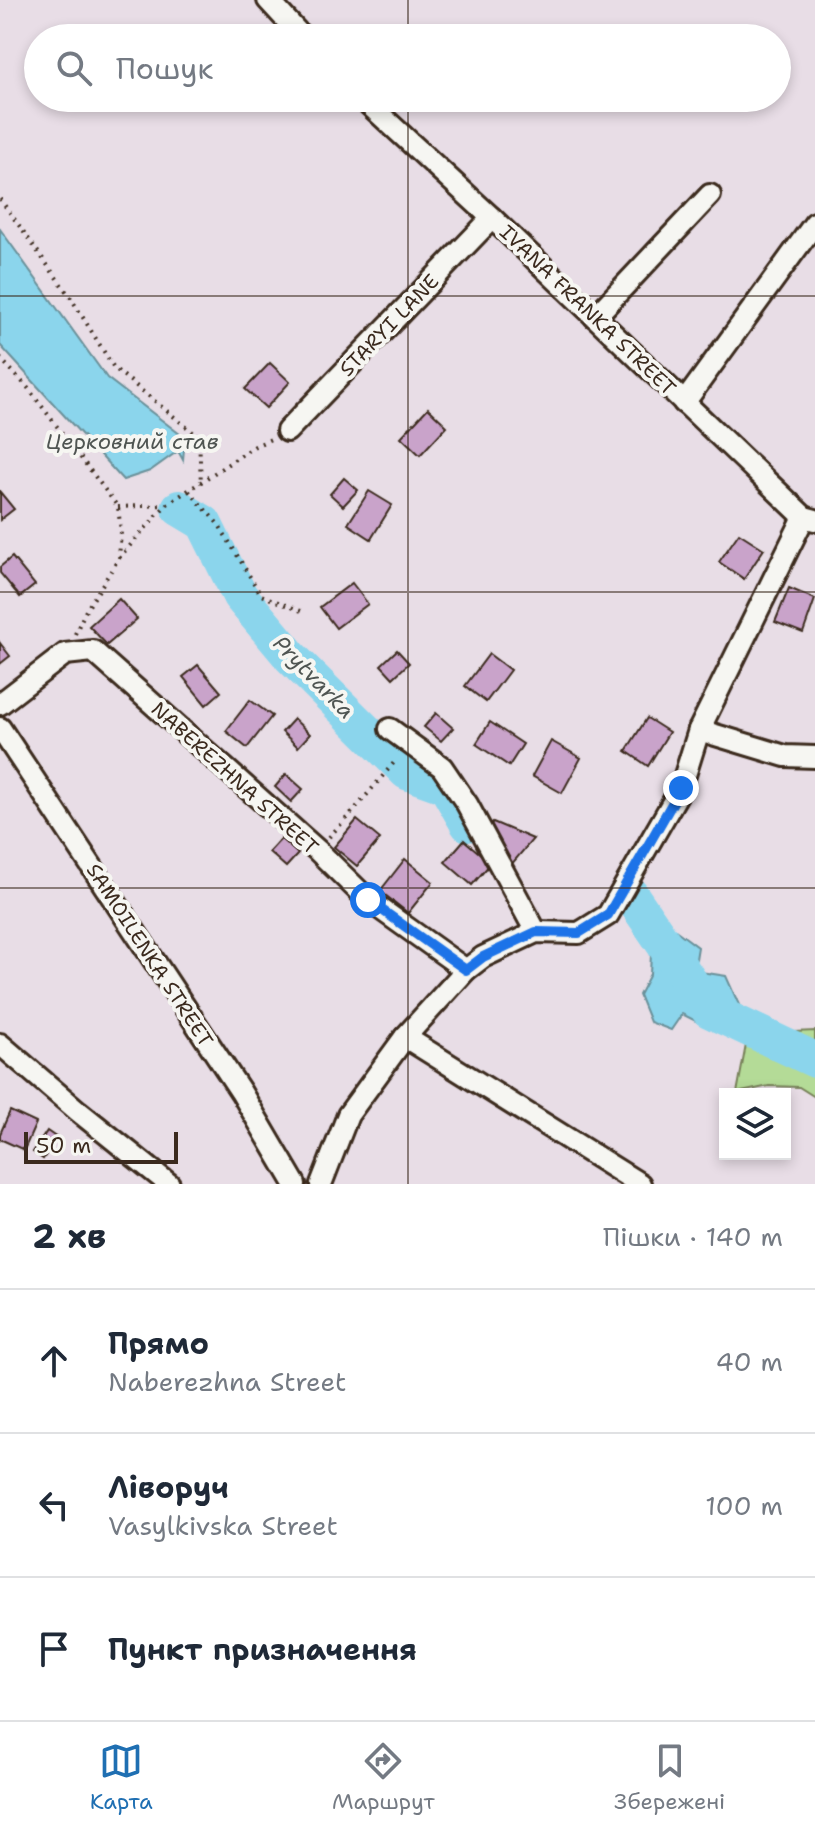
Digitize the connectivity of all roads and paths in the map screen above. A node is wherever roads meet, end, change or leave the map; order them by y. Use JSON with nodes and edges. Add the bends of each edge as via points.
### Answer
{"nodes":[{"id":1,"x":268,"y":0,"type":"edge"},
{"id":2,"x":290,"y":24,"type":"edge"},
{"id":3,"x":377,"y":112,"type":"edge"},
{"id":4,"x":710,"y":195,"type":"dead end"},
{"id":5,"x":0,"y":199,"type":"edge"},
{"id":6,"x":492,"y":218,"type":"junction"},
{"id":7,"x":815,"y":223,"type":"edge"},
{"id":8,"x":595,"y":317,"type":"junction"},
{"id":9,"x":0,"y":358,"type":"edge"},
{"id":10,"x":684,"y":403,"type":"junction"},
{"id":11,"x":287,"y":431,"type":"dead end"},
{"id":12,"x":255,"y":446,"type":"dead end"},
{"id":13,"x":201,"y":484,"type":"junction"},
{"id":14,"x":189,"y":491,"type":"junction"},
{"id":15,"x":166,"y":505,"type":"junction"},
{"id":16,"x":118,"y":507,"type":"junction"},
{"id":17,"x":810,"y":518,"type":"edge"},
{"id":18,"x":119,"y":558,"type":"junction"},
{"id":19,"x":301,"y":611,"type":"dead end"},
{"id":20,"x":65,"y":654,"type":"junction"},
{"id":21,"x":0,"y":704,"type":"edge"},
{"id":22,"x":0,"y":728,"type":"edge"},
{"id":23,"x":390,"y":729,"type":"dead end"},
{"id":24,"x":699,"y":730,"type":"junction"},
{"id":25,"x":399,"y":756,"type":"dead end"},
{"id":26,"x":815,"y":757,"type":"edge"},
{"id":27,"x":317,"y":850,"type":"junction"},
{"id":28,"x":536,"y":932,"type":"junction"},
{"id":29,"x":466,"y":970,"type":"junction"},
{"id":30,"x":405,"y":1037,"type":"junction"},
{"id":31,"x":2,"y":1050,"type":"edge"},
{"id":32,"x":169,"y":1184,"type":"edge"},
{"id":33,"x":295,"y":1184,"type":"edge"},
{"id":34,"x":321,"y":1184,"type":"edge"},
{"id":35,"x":640,"y":1184,"type":"edge"}],
"edges":[{"from":1,"to":2,"type":"street"},
{"from":3,"to":6,"type":"street","name":"IVANA FRANKA STREET"},
{"from":4,"to":8,"type":"street"},
{"from":5,"to":13,"type":"path","via":[[114,368],[199,437]]},
{"from":6,"to":8,"type":"street","name":"IVANA FRANKA STREET"},
{"from":6,"to":11,"type":"street","name":"STARYI LANE"},
{"from":7,"to":10,"type":"street"},
{"from":8,"to":10,"type":"street","name":"IVANA FRANKA STREET"},
{"from":9,"to":16,"type":"path"},
{"from":10,"to":17,"type":"street","name":"IVANA FRANKA STREET"},
{"from":12,"to":13,"type":"path"},
{"from":13,"to":14,"type":"path"},
{"from":14,"to":15,"type":"path"},
{"from":14,"to":19,"type":"path","via":[[219,525],[261,595]]},
{"from":15,"to":16,"type":"path"},
{"from":15,"to":18,"type":"path"},
{"from":16,"to":18,"type":"path"},
{"from":17,"to":24,"type":"street"},
{"from":18,"to":20,"type":"path"},
{"from":20,"to":21,"type":"street"},
{"from":20,"to":27,"type":"street","name":"NABEREZHNA STREET","via":[[93,651]]},
{"from":22,"to":33,"type":"street","name":"SAMOILENKA STREET","via":[[241,1092]]},
{"from":23,"to":28,"type":"street","via":[[442,767]]},
{"from":24,"to":26,"type":"street","via":[[785,756]]},
{"from":24,"to":28,"type":"street","via":[[681,788],[608,915],[579,933]]},
{"from":25,"to":27,"type":"path"},
{"from":27,"to":29,"type":"street","name":"NABEREZHNA STREET","via":[[368,900]]},
{"from":28,"to":29,"type":"street"},
{"from":29,"to":30,"type":"street"},
{"from":30,"to":34,"type":"street","via":[[348,1115]]},
{"from":30,"to":35,"type":"street"},
{"from":31,"to":32,"type":"street"}]}
